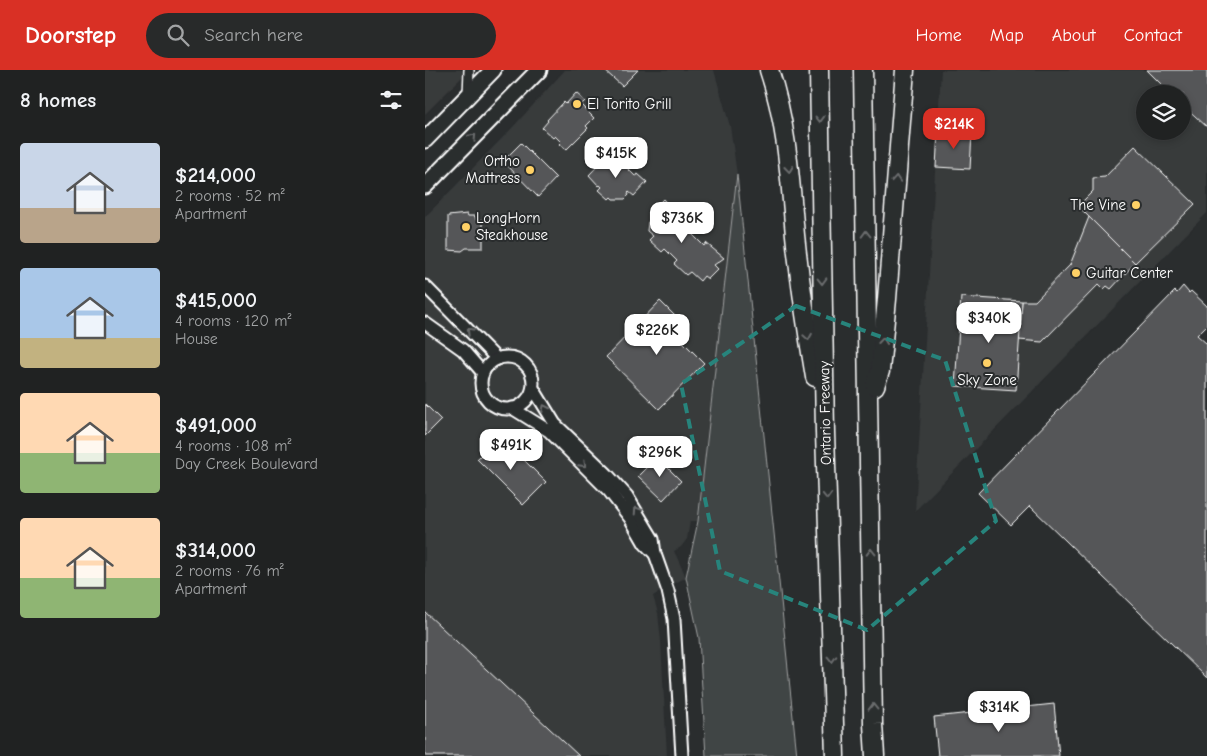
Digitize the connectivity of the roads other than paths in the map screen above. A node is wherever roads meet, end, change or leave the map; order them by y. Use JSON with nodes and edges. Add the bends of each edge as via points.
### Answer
{"nodes":[{"id":1,"x":469,"y":70,"type":"edge"},
{"id":2,"x":493,"y":70,"type":"edge"},
{"id":3,"x":539,"y":70,"type":"edge"},
{"id":4,"x":769,"y":70,"type":"edge"},
{"id":5,"x":819,"y":70,"type":"edge"},
{"id":6,"x":863,"y":70,"type":"edge"},
{"id":7,"x":905,"y":70,"type":"edge"},
{"id":8,"x":468,"y":95,"type":"junction"},
{"id":9,"x":425,"y":140,"type":"edge"},
{"id":10,"x":425,"y":186,"type":"edge"},
{"id":11,"x":425,"y":286,"type":"edge"},
{"id":12,"x":425,"y":323,"type":"edge"},
{"id":13,"x":497,"y":359,"type":"junction"},
{"id":14,"x":483,"y":373,"type":"junction"},
{"id":15,"x":533,"y":388,"type":"junction"},
{"id":16,"x":869,"y":406,"type":"junction"},
{"id":17,"x":512,"y":408,"type":"junction"},
{"id":18,"x":825,"y":432,"type":"junction"},
{"id":19,"x":655,"y":554,"type":"junction"},
{"id":20,"x":682,"y":756,"type":"edge"},
{"id":21,"x":835,"y":756,"type":"edge"},
{"id":22,"x":875,"y":756,"type":"edge"}],
"edges":[{"from":1,"to":8,"type":"street"},
{"from":2,"to":8,"type":"main road"},
{"from":10,"to":3,"type":"main road","one_way":true},
{"from":4,"to":18,"type":"highway","one_way":true,"via":[[783,121],[803,310]]},
{"from":5,"to":18,"type":"highway","name":"Ontario Freeway","one_way":true},
{"from":16,"to":6,"type":"highway","one_way":true},
{"from":16,"to":7,"type":"highway","one_way":true,"via":[[880,371]]},
{"from":8,"to":9,"type":"main road"},
{"from":13,"to":11,"type":"street","one_way":true},
{"from":12,"to":14,"type":"street","via":[[463,350]]},
{"from":13,"to":14,"type":"street"},
{"from":13,"to":15,"type":"street","via":[[515,358],[522,362],[532,375]]},
{"from":14,"to":17,"type":"street","via":[[482,387],[488,400],[500,408]]},
{"from":15,"to":17,"type":"street","via":[[525,401]]},
{"from":19,"to":15,"type":"street","one_way":true,"via":[[653,539],[627,496],[555,424]]},
{"from":22,"to":16,"type":"highway","one_way":true},
{"from":17,"to":19,"type":"street","one_way":true,"via":[[549,431],[605,486]]},
{"from":18,"to":21,"type":"highway","name":"Ontario Freeway","one_way":true},
{"from":19,"to":20,"type":"street","via":[[674,619]]}]}
